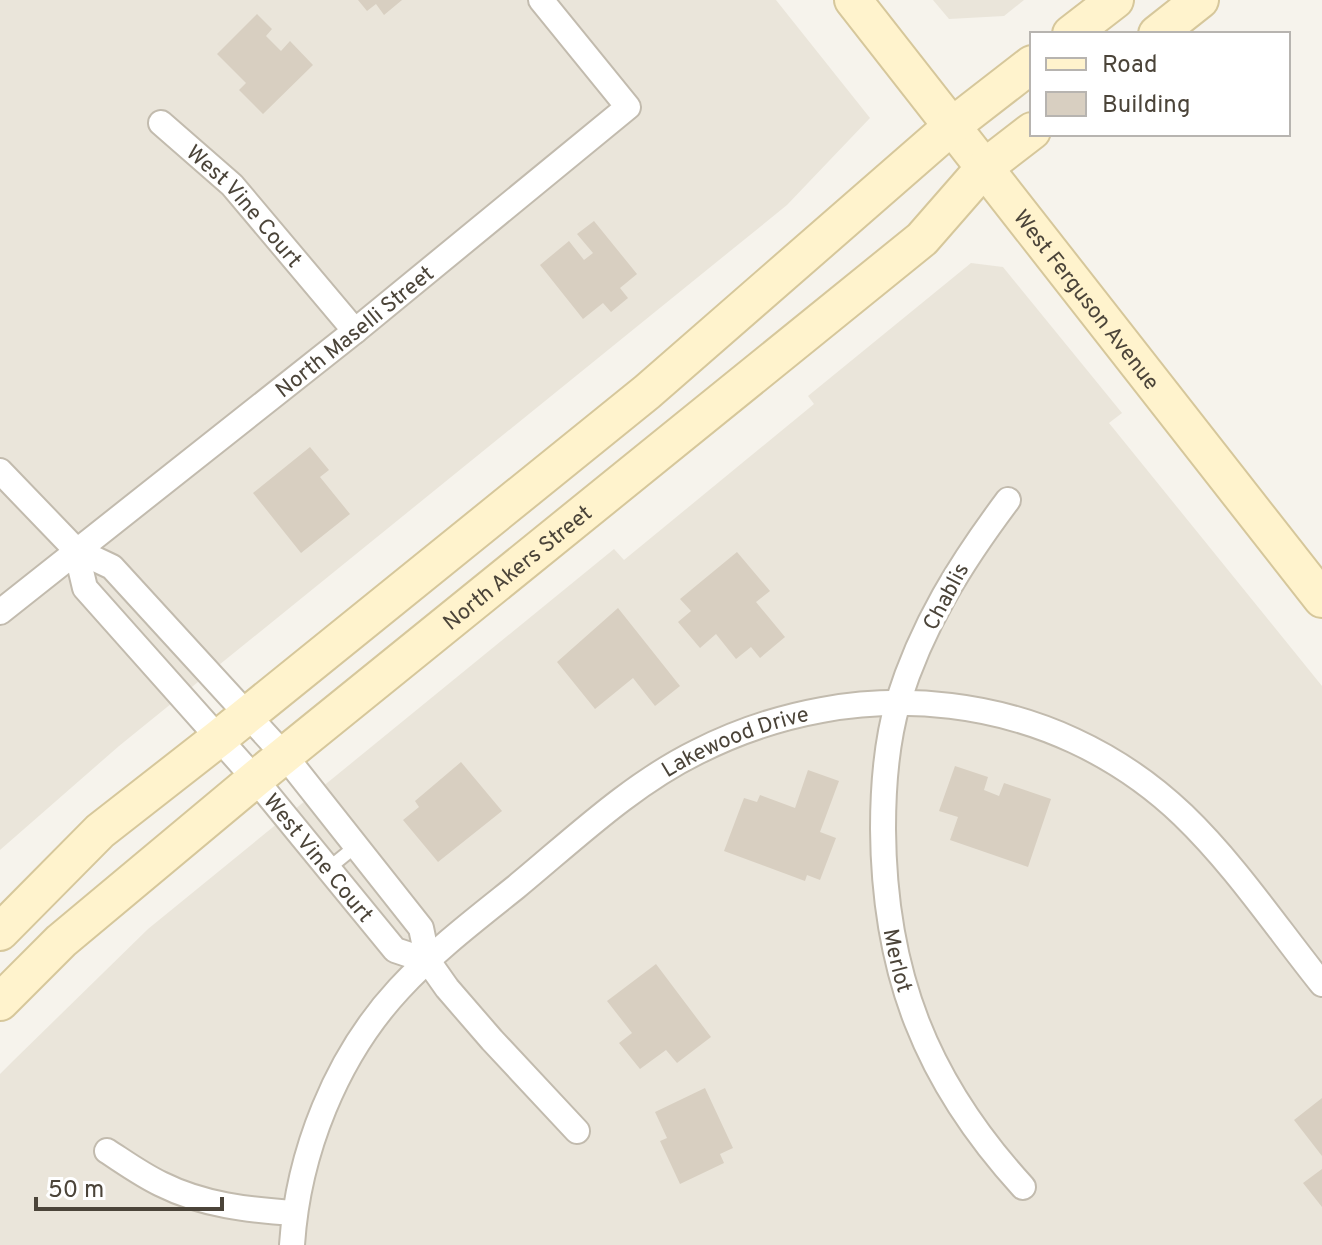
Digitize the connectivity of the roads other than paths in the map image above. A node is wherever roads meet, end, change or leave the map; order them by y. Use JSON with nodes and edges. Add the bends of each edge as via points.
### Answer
{"nodes":[{"id":1,"x":541,"y":0,"type":"edge"},
{"id":2,"x":853,"y":0,"type":"edge"},
{"id":3,"x":1115,"y":0,"type":"edge"},
{"id":4,"x":1200,"y":0,"type":"edge"},
{"id":5,"x":1074,"y":32,"type":"edge"},
{"id":6,"x":1160,"y":32,"type":"edge"},
{"id":7,"x":1030,"y":66,"type":"edge"},
{"id":8,"x":161,"y":123,"type":"dead end"},
{"id":9,"x":952,"y":126,"type":"junction"},
{"id":10,"x":1030,"y":133,"type":"edge"},
{"id":11,"x":984,"y":168,"type":"junction"},
{"id":12,"x":355,"y":331,"type":"junction"},
{"id":13,"x":0,"y":471,"type":"edge"},
{"id":14,"x":1008,"y":500,"type":"dead end"},
{"id":15,"x":76,"y":550,"type":"junction"},
{"id":16,"x":1322,"y":599,"type":"edge"},
{"id":17,"x":0,"y":612,"type":"edge"},
{"id":18,"x":899,"y":702,"type":"junction"},
{"id":19,"x":247,"y":715,"type":"junction"},
{"id":20,"x":219,"y":738,"type":"junction"},
{"id":21,"x":285,"y":756,"type":"junction"},
{"id":22,"x":255,"y":779,"type":"junction"},
{"id":23,"x":356,"y":846,"type":"junction"},
{"id":24,"x":329,"y":868,"type":"junction"},
{"id":25,"x":0,"y":932,"type":"edge"},
{"id":26,"x":428,"y":961,"type":"junction"},
{"id":27,"x":1322,"y":984,"type":"edge"},
{"id":28,"x":0,"y":1002,"type":"edge"},
{"id":29,"x":577,"y":1131,"type":"dead end"},
{"id":30,"x":107,"y":1151,"type":"dead end"},
{"id":31,"x":1023,"y":1187,"type":"dead end"},
{"id":32,"x":295,"y":1213,"type":"junction"},
{"id":33,"x":292,"y":1245,"type":"edge"}],
"edges":[{"from":1,"to":12,"type":"street","name":"North Maselli Street","via":[[628,107]]},
{"from":2,"to":9,"type":"main road","name":"West Ferguson Avenue"},
{"from":3,"to":5,"type":"main road"},
{"from":4,"to":6,"type":"main road"},
{"from":7,"to":9,"type":"main road"},
{"from":8,"to":12,"type":"street","name":"West Vine Court","via":[[232,185]]},
{"from":9,"to":11,"type":"main road","name":"West Ferguson Avenue"},
{"from":9,"to":19,"type":"main road","via":[[647,392]]},
{"from":10,"to":11,"type":"main road","name":"North Akers Street"},
{"from":11,"to":16,"type":"main road","name":"West Ferguson Avenue"},
{"from":11,"to":21,"type":"main road","name":"North Akers Street","via":[[922,239]]},
{"from":12,"to":15,"type":"street","name":"North Maselli Street"},
{"from":13,"to":15,"type":"street"},
{"from":14,"to":18,"type":"street","name":"Chablis","via":[[967,554],[934,612]]},
{"from":15,"to":17,"type":"street","name":"North Maselli Street"},
{"from":15,"to":19,"type":"street","name":"West Vine Court","via":[[112,567]]},
{"from":15,"to":20,"type":"street","name":"West Vine Court","via":[[85,588]]},
{"from":18,"to":26,"type":"street","name":"Lakewood Drive","via":[[796,714],[695,752],[602,817]]},
{"from":18,"to":27,"type":"street","name":"Lakewood Drive","via":[[990,712],[1048,730],[1141,781],[1219,854]]},
{"from":18,"to":31,"type":"street","name":"Merlot","via":[[883,800],[883,867],[898,966],[939,1073],[989,1150]]},
{"from":19,"to":20,"type":"main road"},
{"from":19,"to":21,"type":"street","name":"West Vine Court"},
{"from":20,"to":22,"type":"street","name":"West Vine Court"},
{"from":20,"to":25,"type":"main road","via":[[100,831]]},
{"from":21,"to":22,"type":"main road","name":"North Akers Street"},
{"from":21,"to":23,"type":"street","name":"West Vine Court"},
{"from":22,"to":24,"type":"street","name":"West Vine Court"},
{"from":22,"to":28,"type":"main road","name":"North Akers Street","via":[[61,941]]},
{"from":23,"to":24,"type":"lane"},
{"from":23,"to":26,"type":"street","name":"West Vine Court","via":[[421,928]]},
{"from":24,"to":26,"type":"street","name":"West Vine Court","via":[[395,950]]},
{"from":26,"to":29,"type":"street","name":"West Vine Court"},
{"from":26,"to":32,"type":"street","name":"Lakewood Drive","via":[[366,1028],[339,1073],[308,1158]]},
{"from":30,"to":32,"type":"street","via":[[198,1199]]},
{"from":32,"to":33,"type":"street","name":"Lakewood Drive"}]}
